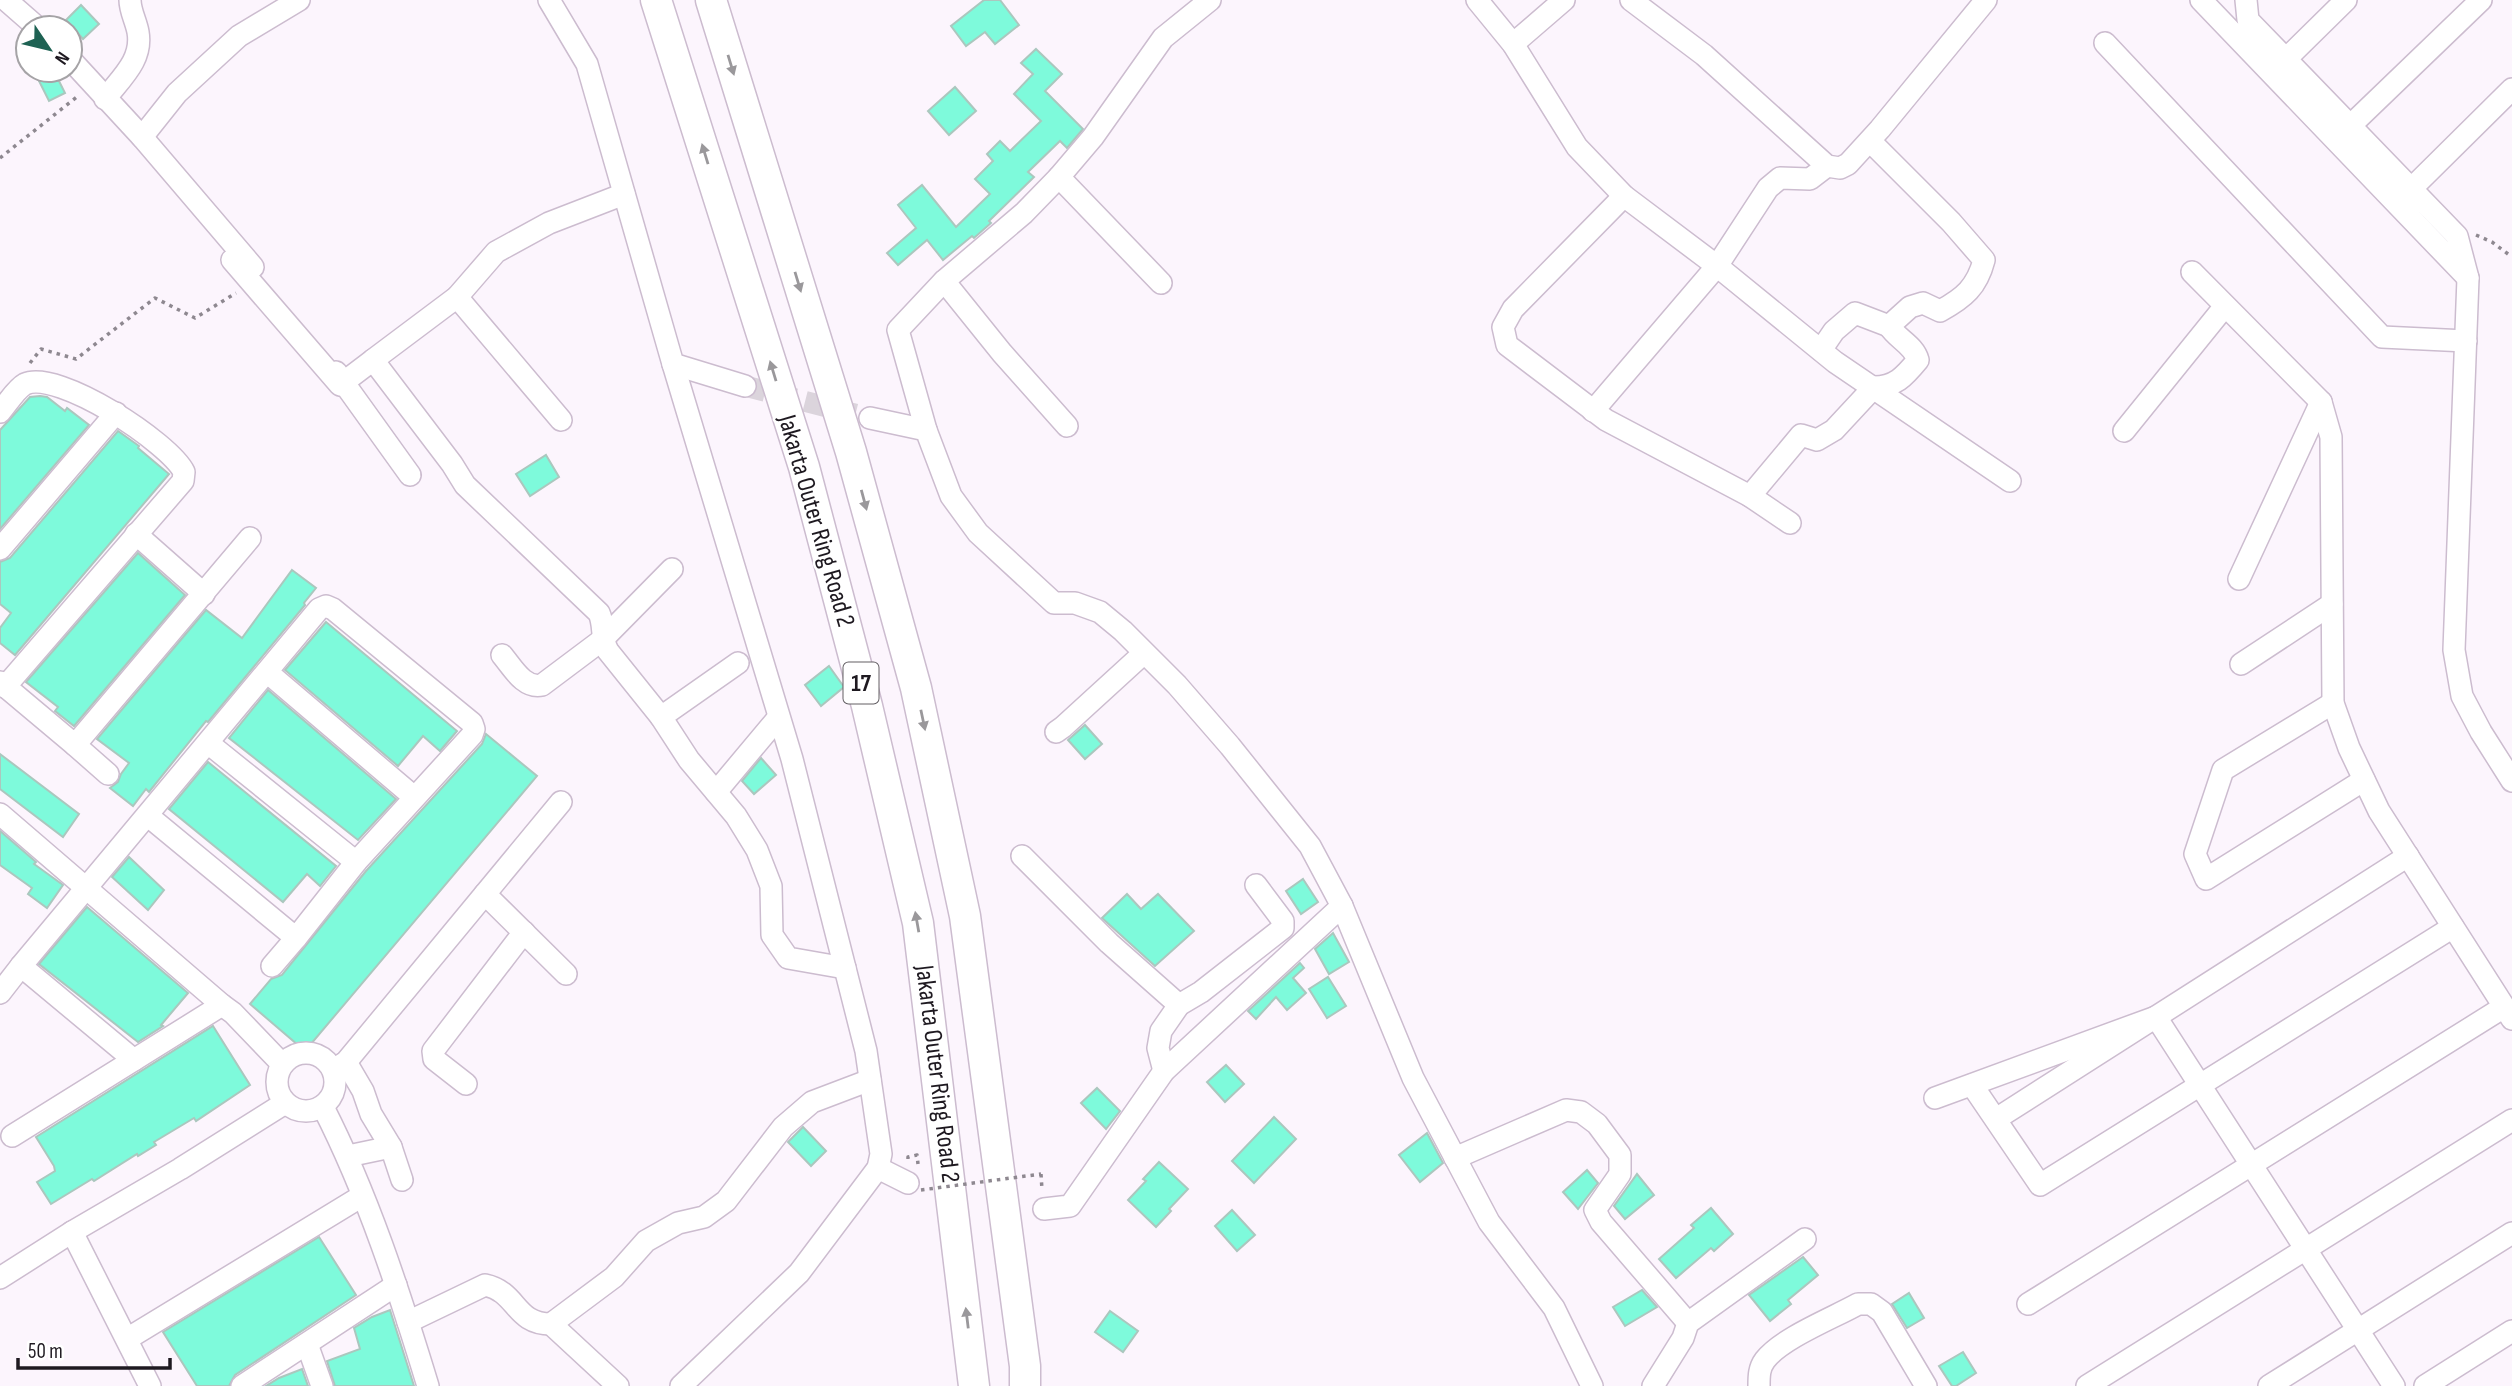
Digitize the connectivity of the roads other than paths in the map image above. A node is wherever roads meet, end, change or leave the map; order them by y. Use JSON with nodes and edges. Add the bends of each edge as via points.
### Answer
{"nodes":[{"id":1,"x":6,"y":0,"type":"edge"},
{"id":2,"x":130,"y":0,"type":"edge"},
{"id":3,"x":299,"y":0,"type":"edge"},
{"id":4,"x":549,"y":0,"type":"edge"},
{"id":5,"x":656,"y":0,"type":"edge"},
{"id":6,"x":711,"y":0,"type":"edge"},
{"id":7,"x":1210,"y":0,"type":"edge"},
{"id":8,"x":1477,"y":0,"type":"edge"},
{"id":9,"x":1563,"y":0,"type":"edge"},
{"id":10,"x":1631,"y":0,"type":"edge"},
{"id":11,"x":1986,"y":0,"type":"edge"},
{"id":12,"x":2201,"y":0,"type":"edge"},
{"id":13,"x":2246,"y":0,"type":"edge"},
{"id":14,"x":2346,"y":0,"type":"edge"},
{"id":15,"x":2481,"y":0,"type":"edge"},
{"id":16,"x":22,"y":14,"type":"edge"},
{"id":17,"x":2105,"y":43,"type":"dead end"},
{"id":18,"x":1513,"y":44,"type":"junction"},
{"id":19,"x":2286,"y":59,"type":"junction"},
{"id":20,"x":84,"y":74,"type":"edge"},
{"id":21,"x":2512,"y":89,"type":"edge"},
{"id":22,"x":99,"y":91,"type":"junction"},
{"id":23,"x":2350,"y":126,"type":"junction"},
{"id":24,"x":142,"y":137,"type":"junction"},
{"id":25,"x":1870,"y":141,"type":"junction"},
{"id":26,"x":1827,"y":166,"type":"junction"},
{"id":27,"x":1059,"y":177,"type":"junction"},
{"id":28,"x":2411,"y":189,"type":"junction"},
{"id":29,"x":624,"y":194,"type":"junction"},
{"id":30,"x":1624,"y":196,"type":"junction"},
{"id":31,"x":232,"y":260,"type":"dead end"},
{"id":32,"x":1717,"y":266,"type":"junction"},
{"id":33,"x":2192,"y":272,"type":"dead end"},
{"id":34,"x":2468,"y":278,"type":"junction"},
{"id":35,"x":944,"y":281,"type":"junction"},
{"id":36,"x":1161,"y":283,"type":"dead end"},
{"id":37,"x":457,"y":297,"type":"junction"},
{"id":38,"x":2225,"y":306,"type":"junction"},
{"id":39,"x":1889,"y":326,"type":"junction"},
{"id":40,"x":2466,"y":341,"type":"junction"},
{"id":41,"x":1821,"y":350,"type":"junction"},
{"id":42,"x":373,"y":360,"type":"junction"},
{"id":43,"x":673,"y":364,"type":"junction"},
{"id":44,"x":340,"y":385,"type":"junction"},
{"id":45,"x":744,"y":386,"type":"tunnel mouth"},
{"id":46,"x":1874,"y":387,"type":"junction"},
{"id":47,"x":2321,"y":402,"type":"junction"},
{"id":48,"x":1593,"y":411,"type":"junction"},
{"id":49,"x":0,"y":412,"type":"edge"},
{"id":50,"x":116,"y":413,"type":"junction"},
{"id":51,"x":870,"y":418,"type":"tunnel mouth"},
{"id":52,"x":561,"y":420,"type":"dead end"},
{"id":53,"x":1067,"y":426,"type":"dead end"},
{"id":54,"x":926,"y":429,"type":"junction"},
{"id":55,"x":2124,"y":431,"type":"dead end"},
{"id":56,"x":2010,"y":481,"type":"dead end"},
{"id":57,"x":1750,"y":496,"type":"junction"},
{"id":58,"x":1790,"y":523,"type":"dead end"},
{"id":59,"x":136,"y":534,"type":"junction"},
{"id":60,"x":250,"y":538,"type":"dead end"},
{"id":61,"x":0,"y":549,"type":"edge"},
{"id":62,"x":672,"y":569,"type":"dead end"},
{"id":63,"x":2239,"y":579,"type":"dead end"},
{"id":64,"x":204,"y":594,"type":"junction"},
{"id":65,"x":2332,"y":604,"type":"junction"},
{"id":66,"x":602,"y":640,"type":"junction"},
{"id":67,"x":1144,"y":653,"type":"junction"},
{"id":68,"x":502,"y":655,"type":"dead end"},
{"id":69,"x":738,"y":663,"type":"dead end"},
{"id":70,"x":2241,"y":664,"type":"dead end"},
{"id":71,"x":267,"y":672,"type":"junction"},
{"id":72,"x":3,"y":685,"type":"edge"},
{"id":73,"x":2333,"y":703,"type":"junction"},
{"id":74,"x":661,"y":717,"type":"junction"},
{"id":75,"x":778,"y":718,"type":"junction"},
{"id":76,"x":1056,"y":732,"type":"dead end"},
{"id":77,"x":208,"y":743,"type":"junction"},
{"id":78,"x":75,"y":745,"type":"junction"},
{"id":79,"x":108,"y":774,"type":"dead end"},
{"id":80,"x":2364,"y":780,"type":"junction"},
{"id":81,"x":2512,"y":781,"type":"edge"},
{"id":82,"x":716,"y":792,"type":"junction"},
{"id":83,"x":414,"y":797,"type":"junction"},
{"id":84,"x":561,"y":802,"type":"dead end"},
{"id":85,"x":0,"y":814,"type":"edge"},
{"id":86,"x":148,"y":815,"type":"junction"},
{"id":87,"x":1022,"y":856,"type":"dead end"},
{"id":88,"x":2408,"y":856,"type":"junction"},
{"id":89,"x":356,"y":862,"type":"junction"},
{"id":90,"x":1256,"y":885,"type":"dead end"},
{"id":91,"x":86,"y":888,"type":"junction"},
{"id":92,"x":485,"y":894,"type":"junction"},
{"id":93,"x":1342,"y":906,"type":"junction"},
{"id":94,"x":2453,"y":926,"type":"junction"},
{"id":95,"x":524,"y":932,"type":"junction"},
{"id":96,"x":296,"y":938,"type":"junction"},
{"id":97,"x":21,"y":966,"type":"junction"},
{"id":98,"x":272,"y":966,"type":"dead end"},
{"id":99,"x":845,"y":968,"type":"junction"},
{"id":100,"x":566,"y":974,"type":"dead end"},
{"id":101,"x":0,"y":993,"type":"edge"},
{"id":102,"x":222,"y":1005,"type":"junction"},
{"id":103,"x":1179,"y":1005,"type":"junction"},
{"id":104,"x":2508,"y":1013,"type":"edge"},
{"id":105,"x":2156,"y":1017,"type":"junction"},
{"id":106,"x":135,"y":1060,"type":"junction"},
{"id":107,"x":282,"y":1064,"type":"junction"},
{"id":108,"x":340,"y":1066,"type":"junction"},
{"id":109,"x":1164,"y":1071,"type":"junction"},
{"id":110,"x":870,"y":1080,"type":"junction"},
{"id":111,"x":466,"y":1084,"type":"dead end"},
{"id":112,"x":1972,"y":1085,"type":"junction"},
{"id":113,"x":2200,"y":1085,"type":"junction"},
{"id":114,"x":1935,"y":1098,"type":"dead end"},
{"id":115,"x":285,"y":1103,"type":"junction"},
{"id":116,"x":323,"y":1107,"type":"junction"},
{"id":117,"x":1996,"y":1119,"type":"junction"},
{"id":118,"x":2512,"y":1120,"type":"edge"},
{"id":119,"x":12,"y":1136,"type":"dead end"},
{"id":120,"x":391,"y":1147,"type":"junction"},
{"id":121,"x":348,"y":1156,"type":"junction"},
{"id":122,"x":1455,"y":1158,"type":"junction"},
{"id":123,"x":2251,"y":1165,"type":"junction"},
{"id":124,"x":878,"y":1168,"type":"junction"},
{"id":125,"x":402,"y":1180,"type":"dead end"},
{"id":126,"x":914,"y":1186,"type":"road end"},
{"id":127,"x":362,"y":1196,"type":"junction"},
{"id":128,"x":1044,"y":1209,"type":"dead end"},
{"id":129,"x":72,"y":1231,"type":"junction"},
{"id":130,"x":2512,"y":1233,"type":"edge"},
{"id":131,"x":1805,"y":1239,"type":"dead end"},
{"id":132,"x":2306,"y":1249,"type":"junction"},
{"id":133,"x":0,"y":1278,"type":"edge"},
{"id":134,"x":396,"y":1286,"type":"junction"},
{"id":135,"x":2028,"y":1304,"type":"dead end"},
{"id":136,"x":408,"y":1322,"type":"junction"},
{"id":137,"x":1688,"y":1322,"type":"junction"},
{"id":138,"x":551,"y":1324,"type":"junction"},
{"id":139,"x":2358,"y":1330,"type":"junction"},
{"id":140,"x":2512,"y":1331,"type":"edge"},
{"id":141,"x":127,"y":1339,"type":"junction"},
{"id":142,"x":307,"y":1344,"type":"junction"},
{"id":143,"x":1591,"y":1385,"type":"edge"},
{"id":144,"x":150,"y":1386,"type":"edge"},
{"id":145,"x":242,"y":1386,"type":"edge"},
{"id":146,"x":322,"y":1386,"type":"edge"},
{"id":147,"x":428,"y":1386,"type":"edge"},
{"id":148,"x":618,"y":1386,"type":"edge"},
{"id":149,"x":681,"y":1386,"type":"edge"},
{"id":150,"x":974,"y":1386,"type":"edge"},
{"id":151,"x":1026,"y":1386,"type":"edge"},
{"id":152,"x":1653,"y":1386,"type":"edge"},
{"id":153,"x":1759,"y":1386,"type":"edge"},
{"id":154,"x":1926,"y":1386,"type":"edge"},
{"id":155,"x":2087,"y":1386,"type":"edge"},
{"id":156,"x":2269,"y":1386,"type":"edge"},
{"id":157,"x":2393,"y":1386,"type":"edge"},
{"id":158,"x":2426,"y":1386,"type":"edge"}],
"edges":[{"from":1,"to":16,"type":"street"},
{"from":2,"to":22,"type":"street","via":[[138,29],[138,57]]},
{"from":3,"to":24,"type":"street","via":[[239,36],[177,93]]},
{"from":4,"to":29,"type":"street","via":[[587,64]]},
{"from":150,"to":5,"type":"highway","name":"Jakarta Outer Ring Road 2","number":"17","one_way":true,"via":[[918,923],[804,467]]},
{"from":6,"to":151,"type":"highway","name":"Jakarta Outer Ring Road 2","number":"17","one_way":true,"via":[[851,452],[916,688],[965,916]]},
{"from":7,"to":27,"type":"street","via":[[1163,38]]},
{"from":8,"to":18,"type":"street"},
{"from":9,"to":18,"type":"street"},
{"from":10,"to":26,"type":"street","via":[[1704,55]]},
{"from":11,"to":25,"type":"street"},
{"from":12,"to":34,"type":"street"},
{"from":13,"to":19,"type":"street","via":[[2248,20]]},
{"from":14,"to":19,"type":"street"},
{"from":15,"to":23,"type":"street"},
{"from":17,"to":40,"type":"street","via":[[2382,338]]},
{"from":18,"to":30,"type":"street","via":[[1577,147]]},
{"from":19,"to":23,"type":"street"},
{"from":20,"to":22,"type":"street"},
{"from":21,"to":28,"type":"street"},
{"from":22,"to":24,"type":"street"},
{"from":23,"to":28,"type":"street"},
{"from":24,"to":44,"type":"street","via":[[295,315],[410,475]]},
{"from":25,"to":26,"type":"street","via":[[1848,164]]},
{"from":25,"to":39,"type":"street","via":[[1983,260],[1980,276],[1961,299],[1940,311],[1923,303],[1910,307]]},
{"from":26,"to":32,"type":"street","via":[[1810,179],[1780,178],[1768,188]]},
{"from":27,"to":35,"type":"street"},
{"from":27,"to":36,"type":"street"},
{"from":28,"to":34,"type":"street","via":[[2457,236]]},
{"from":29,"to":37,"type":"street","via":[[549,223],[496,252]]},
{"from":29,"to":43,"type":"street"},
{"from":30,"to":32,"type":"street"},
{"from":30,"to":48,"type":"street","via":[[1513,309],[1503,327],[1507,345]]},
{"from":31,"to":44,"type":"street"},
{"from":32,"to":41,"type":"street"},
{"from":32,"to":48,"type":"street"},
{"from":33,"to":38,"type":"street"},
{"from":34,"to":40,"type":"street"},
{"from":35,"to":53,"type":"street"},
{"from":35,"to":54,"type":"street","via":[[898,330]]},
{"from":37,"to":42,"type":"street"},
{"from":37,"to":52,"type":"street"},
{"from":38,"to":47,"type":"street"},
{"from":38,"to":55,"type":"street"},
{"from":39,"to":41,"type":"street","via":[[1855,313]]},
{"from":39,"to":46,"type":"street","via":[[1915,351],[1917,360],[1889,387]]},
{"from":40,"to":81,"type":"street","via":[[2454,650],[2462,696]]},
{"from":41,"to":46,"type":"street"},
{"from":42,"to":44,"type":"street"},
{"from":42,"to":66,"type":"street","via":[[466,485],[599,612]]},
{"from":43,"to":45,"type":"street"},
{"from":43,"to":75,"type":"street"},
{"from":46,"to":56,"type":"street"},
{"from":46,"to":57,"type":"street","via":[[1834,430],[1817,440],[1801,435]]},
{"from":47,"to":63,"type":"street"},
{"from":47,"to":65,"type":"street","via":[[2332,437]]},
{"from":48,"to":57,"type":"street"},
{"from":49,"to":50,"type":"street","via":[[24,384],[36,382],[73,390]]},
{"from":50,"to":59,"type":"street","via":[[174,458],[184,472],[183,481]]},
{"from":50,"to":61,"type":"street"},
{"from":51,"to":54,"type":"street"},
{"from":54,"to":67,"type":"street","via":[[951,496],[978,533],[1054,603],[1075,603],[1100,612]]},
{"from":57,"to":58,"type":"street"},
{"from":59,"to":64,"type":"street"},
{"from":59,"to":72,"type":"street"},
{"from":60,"to":64,"type":"street"},
{"from":62,"to":66,"type":"street"},
{"from":64,"to":78,"type":"street"},
{"from":65,"to":70,"type":"street"},
{"from":65,"to":73,"type":"street"},
{"from":66,"to":68,"type":"street","via":[[534,687]]},
{"from":66,"to":74,"type":"street"},
{"from":67,"to":76,"type":"street"},
{"from":67,"to":93,"type":"street","via":[[1230,746],[1310,846]]},
{"from":69,"to":74,"type":"street"},
{"from":71,"to":77,"type":"street"},
{"from":71,"to":83,"type":"street"},
{"from":71,"to":83,"type":"street","via":[[326,606],[471,723],[472,735]]},
{"from":72,"to":78,"type":"street"},
{"from":73,"to":80,"type":"street"},
{"from":73,"to":80,"type":"street","via":[[2223,770],[2195,854],[2206,879]]},
{"from":74,"to":82,"type":"street"},
{"from":75,"to":82,"type":"street"},
{"from":75,"to":99,"type":"street"},
{"from":77,"to":86,"type":"street"},
{"from":77,"to":89,"type":"street"},
{"from":78,"to":79,"type":"street"},
{"from":80,"to":88,"type":"street"},
{"from":82,"to":99,"type":"street","via":[[757,850],[771,886],[772,935],[780,946],[789,958]]},
{"from":83,"to":89,"type":"street"},
{"from":84,"to":92,"type":"street"},
{"from":85,"to":91,"type":"street"},
{"from":86,"to":91,"type":"street"},
{"from":86,"to":96,"type":"street"},
{"from":87,"to":103,"type":"street","via":[[1108,943]]},
{"from":88,"to":94,"type":"street"},
{"from":88,"to":105,"type":"street"},
{"from":89,"to":96,"type":"street"},
{"from":90,"to":103,"type":"street","via":[[1277,911],[1283,928]]},
{"from":91,"to":97,"type":"street"},
{"from":91,"to":102,"type":"street"},
{"from":92,"to":95,"type":"street"},
{"from":92,"to":108,"type":"street"},
{"from":93,"to":109,"type":"street"},
{"from":93,"to":122,"type":"street","via":[[1413,1078]]},
{"from":94,"to":104,"type":"street"},
{"from":94,"to":113,"type":"street"},
{"from":95,"to":100,"type":"street"},
{"from":95,"to":111,"type":"street","via":[[433,1051],[434,1059]]},
{"from":96,"to":98,"type":"street"},
{"from":97,"to":101,"type":"street"},
{"from":97,"to":106,"type":"street"},
{"from":99,"to":110,"type":"street"},
{"from":102,"to":106,"type":"street"},
{"from":102,"to":107,"type":"street"},
{"from":103,"to":109,"type":"street","via":[[1161,1031],[1158,1048]]},
{"from":104,"to":123,"type":"street"},
{"from":105,"to":112,"type":"street"},
{"from":105,"to":113,"type":"street"},
{"from":105,"to":117,"type":"street"},
{"from":106,"to":119,"type":"street"},
{"from":107,"to":108,"type":"street","via":[[299,1053],[319,1055]]},
{"from":107,"to":115,"type":"street","via":[[276,1084]]},
{"from":108,"to":116,"type":"street","via":[[335,1090]]},
{"from":108,"to":120,"type":"street","via":[[363,1091]]},
{"from":109,"to":128,"type":"street","via":[[1070,1206]]},
{"from":110,"to":124,"type":"street","via":[[881,1154]]},
{"from":110,"to":138,"type":"street","via":[[811,1102],[783,1127],[726,1201],[704,1217],[678,1223],[646,1241],[614,1277]]},
{"from":112,"to":114,"type":"street"},
{"from":112,"to":117,"type":"street"},
{"from":113,"to":117,"type":"street","via":[[2039,1185]]},
{"from":113,"to":123,"type":"street"},
{"from":115,"to":116,"type":"street","via":[[303,1112]]},
{"from":115,"to":129,"type":"street"},
{"from":116,"to":121,"type":"street"},
{"from":118,"to":132,"type":"street"},
{"from":120,"to":121,"type":"street"},
{"from":120,"to":125,"type":"street"},
{"from":121,"to":127,"type":"street"},
{"from":122,"to":137,"type":"street","via":[[1566,1110],[1581,1112],[1597,1124],[1620,1155],[1620,1174],[1595,1210],[1601,1222]]},
{"from":122,"to":143,"type":"street","via":[[1489,1222],[1554,1308]]},
{"from":123,"to":132,"type":"street"},
{"from":123,"to":135,"type":"street"},
{"from":124,"to":126,"type":"street"},
{"from":124,"to":149,"type":"street","via":[[799,1273]]},
{"from":127,"to":134,"type":"street"},
{"from":127,"to":141,"type":"street"},
{"from":129,"to":133,"type":"street"},
{"from":129,"to":141,"type":"street"},
{"from":130,"to":139,"type":"street"},
{"from":131,"to":137,"type":"street"},
{"from":132,"to":139,"type":"street"},
{"from":132,"to":155,"type":"street"},
{"from":134,"to":136,"type":"street"},
{"from":134,"to":142,"type":"street"},
{"from":136,"to":138,"type":"street","via":[[485,1285],[505,1294],[530,1321]]},
{"from":136,"to":147,"type":"street"},
{"from":137,"to":152,"type":"street"},
{"from":138,"to":148,"type":"street"},
{"from":139,"to":156,"type":"street"},
{"from":139,"to":157,"type":"street"},
{"from":140,"to":158,"type":"street"},
{"from":141,"to":144,"type":"street"},
{"from":142,"to":145,"type":"street"},
{"from":142,"to":146,"type":"street"},
{"from":153,"to":154,"type":"street","via":[[1763,1362],[1777,1347],[1858,1304],[1871,1304],[1881,1312]]}]}
